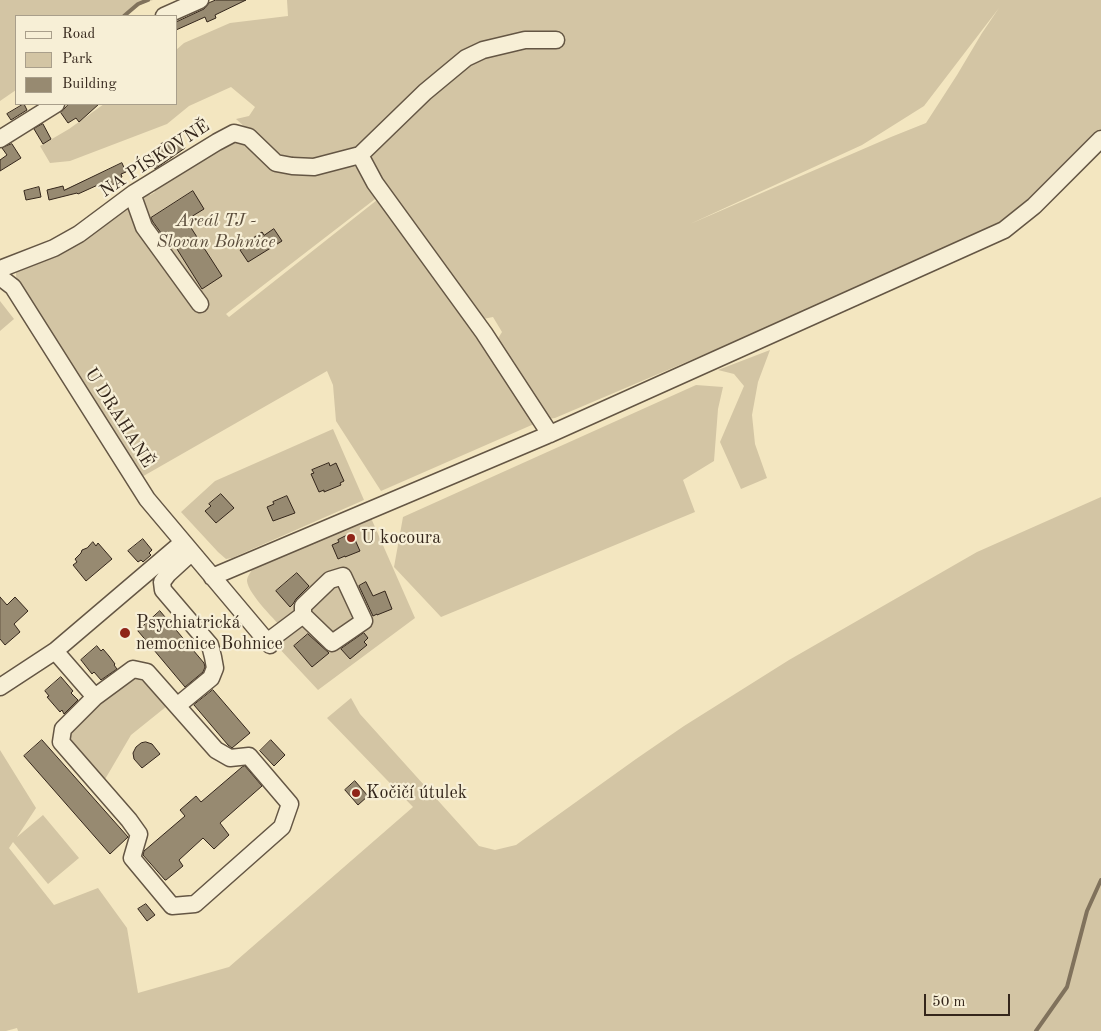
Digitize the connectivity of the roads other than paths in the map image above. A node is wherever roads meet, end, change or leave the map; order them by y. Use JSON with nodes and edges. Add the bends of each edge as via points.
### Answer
{"nodes":[{"id":1,"x":200,"y":0,"type":"edge"},
{"id":2,"x":166,"y":15,"type":"edge"},
{"id":3,"x":556,"y":40,"type":"dead end"},
{"id":4,"x":54,"y":105,"type":"edge"},
{"id":5,"x":0,"y":139,"type":"edge"},
{"id":6,"x":1101,"y":139,"type":"edge"},
{"id":7,"x":360,"y":155,"type":"junction"},
{"id":8,"x":134,"y":193,"type":"junction"},
{"id":9,"x":0,"y":269,"type":"edge"},
{"id":10,"x":0,"y":277,"type":"edge"},
{"id":11,"x":200,"y":304,"type":"dead end"},
{"id":12,"x":550,"y":434,"type":"junction"},
{"id":13,"x":187,"y":548,"type":"junction"},
{"id":14,"x":212,"y":577,"type":"junction"},
{"id":15,"x":303,"y":615,"type":"dead end"},
{"id":16,"x":55,"y":651,"type":"junction"},
{"id":17,"x":0,"y":688,"type":"edge"},
{"id":18,"x":95,"y":697,"type":"junction"},
{"id":19,"x":177,"y":706,"type":"junction"}],
"edges":[{"from":1,"to":2,"type":"street"},
{"from":3,"to":7,"type":"street","via":[[525,40],[483,50],[466,58],[425,92]]},
{"from":4,"to":5,"type":"street"},
{"from":6,"to":12,"type":"street","via":[[1034,206],[1004,230]]},
{"from":7,"to":8,"type":"street","name":"NA PÍSKOVNĚ","via":[[314,167],[292,166],[276,163],[249,136],[234,133]]},
{"from":7,"to":12,"type":"street","via":[[375,183],[484,333]]},
{"from":8,"to":9,"type":"street","name":"NA PÍSKOVNĚ","via":[[79,234],[54,248]]},
{"from":8,"to":11,"type":"street","via":[[144,227]]},
{"from":10,"to":13,"type":"street","name":"U DRAHANĚ","via":[[12,287],[147,498]]},
{"from":12,"to":14,"type":"street"},
{"from":13,"to":14,"type":"street","name":"U DRAHANĚ"},
{"from":13,"to":16,"type":"street"},
{"from":13,"to":19,"type":"street","via":[[162,582],[164,590],[210,645],[214,668],[211,678]]},
{"from":14,"to":15,"type":"street","name":"U DRAHANĚ","via":[[269,644]]},
{"from":16,"to":17,"type":"street"},
{"from":16,"to":18,"type":"street"},
{"from":18,"to":19,"type":"street","via":[[133,669],[147,672]]},
{"from":18,"to":19,"type":"street","via":[[63,728],[61,742],[139,834],[132,858],[172,906],[195,904],[282,827],[290,804],[250,756],[230,758],[216,750]]}]}
